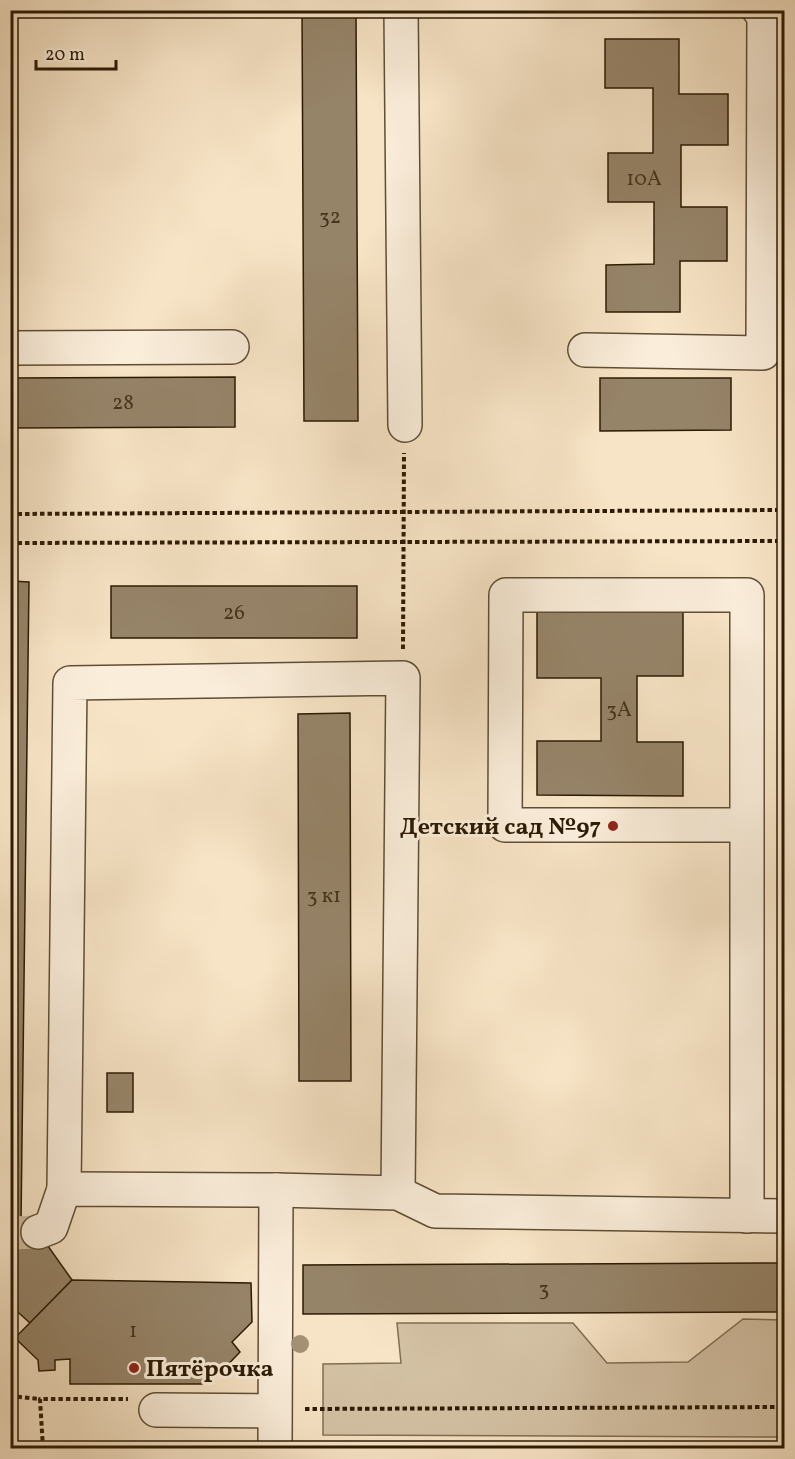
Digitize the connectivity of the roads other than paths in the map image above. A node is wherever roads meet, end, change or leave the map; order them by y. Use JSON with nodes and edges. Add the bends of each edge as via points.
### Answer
{"nodes":[{"id":1,"x":401,"y":10,"type":"edge"},
{"id":2,"x":759,"y":10,"type":"edge"},
{"id":3,"x":10,"y":348,"type":"edge"},
{"id":4,"x":232,"y":348,"type":"dead end"},
{"id":5,"x":585,"y":350,"type":"dead end"},
{"id":6,"x":405,"y":425,"type":"road end"},
{"id":7,"x":747,"y":825,"type":"junction"},
{"id":8,"x":64,"y":1189,"type":"junction"},
{"id":9,"x":276,"y":1190,"type":"junction"},
{"id":10,"x":398,"y":1193,"type":"junction"},
{"id":11,"x":747,"y":1216,"type":"junction"},
{"id":12,"x":784,"y":1216,"type":"edge"},
{"id":13,"x":38,"y":1232,"type":"dead end"},
{"id":14,"x":156,"y":1410,"type":"road end"},
{"id":15,"x":286,"y":1410,"type":"junction"},
{"id":16,"x":275,"y":1449,"type":"edge"}],
"edges":[{"from":1,"to":6,"type":"lane"},
{"from":2,"to":5,"type":"lane","via":[[764,11],[763,353]]},
{"from":3,"to":4,"type":"lane"},
{"from":7,"to":7,"type":"lane","via":[[505,825],[506,595],[747,595]]},
{"from":7,"to":11,"type":"lane"},
{"from":8,"to":9,"type":"lane"},
{"from":8,"to":10,"type":"lane","via":[[70,683],[403,678]]},
{"from":8,"to":13,"type":"lane","via":[[51,1227]]},
{"from":9,"to":10,"type":"lane"},
{"from":9,"to":15,"type":"lane"},
{"from":10,"to":11,"type":"lane","via":[[435,1211]]},
{"from":11,"to":12,"type":"lane"},
{"from":14,"to":15,"type":"lane"},
{"from":15,"to":16,"type":"lane"}]}
